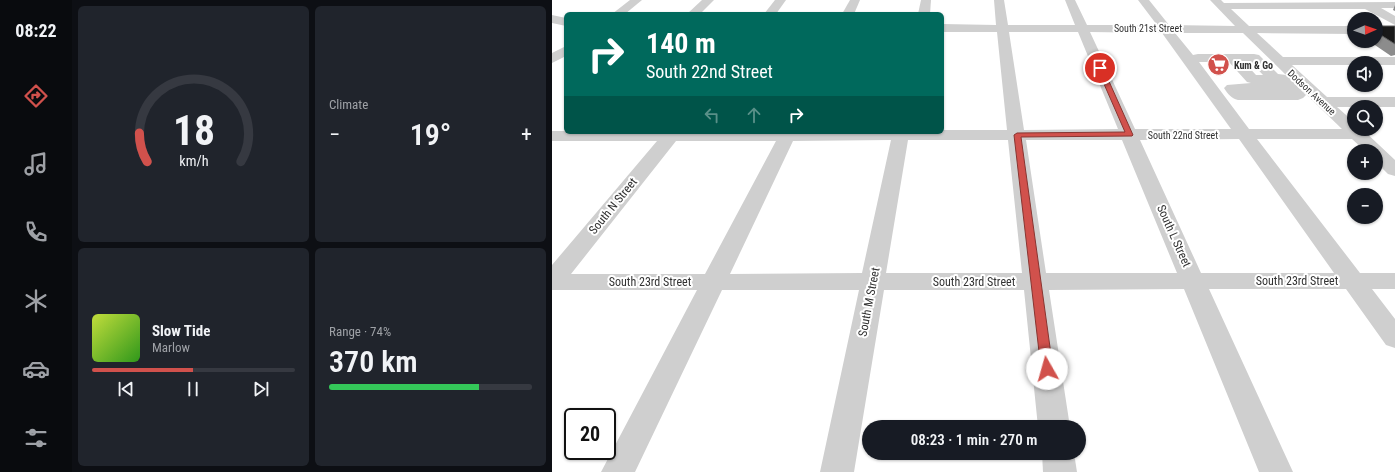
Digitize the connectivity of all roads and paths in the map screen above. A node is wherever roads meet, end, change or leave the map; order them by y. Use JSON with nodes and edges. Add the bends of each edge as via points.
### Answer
{"nodes":[{"id":1,"x":637,"y":0,"type":"edge"},
{"id":2,"x":709,"y":0,"type":"edge"},
{"id":3,"x":781,"y":0,"type":"edge"},
{"id":4,"x":854,"y":0,"type":"edge"},
{"id":5,"x":926,"y":0,"type":"edge"},
{"id":6,"x":999,"y":0,"type":"edge"},
{"id":7,"x":1070,"y":0,"type":"edge"},
{"id":8,"x":1143,"y":0,"type":"edge"},
{"id":9,"x":1363,"y":2,"type":"edge"},
{"id":10,"x":1218,"y":3,"type":"edge"},
{"id":11,"x":1395,"y":5,"type":"edge"},
{"id":12,"x":621,"y":12,"type":"edge"},
{"id":13,"x":696,"y":12,"type":"edge"},
{"id":14,"x":772,"y":12,"type":"edge"},
{"id":15,"x":849,"y":12,"type":"edge"},
{"id":16,"x":924,"y":12,"type":"edge"},
{"id":17,"x":552,"y":19,"type":"edge"},
{"id":18,"x":564,"y":22,"type":"edge"},
{"id":19,"x":1393,"y":27,"type":"edge"},
{"id":20,"x":944,"y":28,"type":"edge"},
{"id":21,"x":1002,"y":28,"type":"junction"},
{"id":22,"x":1083,"y":28,"type":"junction"},
{"id":23,"x":1347,"y":31,"type":"edge"},
{"id":24,"x":1182,"y":33,"type":"junction"},
{"id":25,"x":1246,"y":38,"type":"junction"},
{"id":26,"x":564,"y":51,"type":"edge"},
{"id":27,"x":1233,"y":58,"type":"junction"},
{"id":28,"x":1254,"y":58,"type":"junction"},
{"id":29,"x":552,"y":59,"type":"edge"},
{"id":30,"x":1278,"y":60,"type":"junction"},
{"id":31,"x":1395,"y":61,"type":"edge"},
{"id":32,"x":1210,"y":71,"type":"junction"},
{"id":33,"x":1249,"y":75,"type":"junction"},
{"id":34,"x":1288,"y":83,"type":"junction"},
{"id":35,"x":1318,"y":97,"type":"junction"},
{"id":36,"x":1395,"y":102,"type":"edge"},
{"id":37,"x":1347,"y":125,"type":"edge"},
{"id":38,"x":672,"y":134,"type":"edge"},
{"id":39,"x":788,"y":134,"type":"edge"},
{"id":40,"x":901,"y":134,"type":"edge"},
{"id":41,"x":1244,"y":134,"type":"junction"},
{"id":42,"x":1347,"y":134,"type":"edge"},
{"id":43,"x":1017,"y":135,"type":"junction"},
{"id":44,"x":1130,"y":135,"type":"junction"},
{"id":45,"x":557,"y":136,"type":"edge"},
{"id":46,"x":1360,"y":136,"type":"edge"},
{"id":47,"x":1370,"y":144,"type":"edge"},
{"id":48,"x":1383,"y":155,"type":"edge"},
{"id":49,"x":1395,"y":170,"type":"edge"},
{"id":50,"x":552,"y":281,"type":"edge"},
{"id":51,"x":1194,"y":281,"type":"junction"},
{"id":52,"x":1352,"y":281,"type":"junction"},
{"id":53,"x":1395,"y":281,"type":"edge"},
{"id":54,"x":712,"y":282,"type":"junction"},
{"id":55,"x":873,"y":282,"type":"junction"},
{"id":56,"x":1036,"y":282,"type":"junction"},
{"id":57,"x":1395,"y":338,"type":"edge"},
{"id":58,"x":1053,"y":420,"type":"edge"},
{"id":59,"x":1059,"y":460,"type":"edge"},
{"id":60,"x":618,"y":472,"type":"edge"},
{"id":61,"x":837,"y":472,"type":"edge"},
{"id":62,"x":1060,"y":472,"type":"edge"},
{"id":63,"x":1276,"y":472,"type":"edge"}],
"edges":[{"from":1,"to":12,"type":"street"},
{"from":2,"to":13,"type":"street"},
{"from":3,"to":14,"type":"street"},
{"from":4,"to":15,"type":"street"},
{"from":5,"to":16,"type":"street"},
{"from":6,"to":21,"type":"street"},
{"from":7,"to":22,"type":"street","name":"South L Street"},
{"from":8,"to":24,"type":"street"},
{"from":9,"to":10,"type":"street"},
{"from":9,"to":11,"type":"street"},
{"from":9,"to":19,"type":"street"},
{"from":10,"to":25,"type":"street","name":"Dodson Avenue"},
{"from":17,"to":18,"type":"street"},
{"from":20,"to":21,"type":"street","name":"South 21st Street"},
{"from":21,"to":22,"type":"street","name":"South 21st Street"},
{"from":21,"to":43,"type":"street"},
{"from":22,"to":24,"type":"street","name":"South 21st Street"},
{"from":22,"to":44,"type":"street","name":"South L Street"},
{"from":23,"to":25,"type":"street"},
{"from":24,"to":25,"type":"street","name":"South 21st Street"},
{"from":24,"to":32,"type":"street"},
{"from":25,"to":30,"type":"street","name":"Dodson Avenue"},
{"from":26,"to":29,"type":"street"},
{"from":27,"to":28,"type":"street"},
{"from":27,"to":32,"type":"street"},
{"from":27,"to":33,"type":"street"},
{"from":28,"to":30,"type":"street"},
{"from":28,"to":34,"type":"street"},
{"from":30,"to":31,"type":"street"},
{"from":30,"to":34,"type":"street","name":"Dodson Avenue"},
{"from":32,"to":33,"type":"street"},
{"from":32,"to":41,"type":"street"},
{"from":33,"to":34,"type":"street","via":[[1252,79]]},
{"from":34,"to":35,"type":"street"},
{"from":35,"to":36,"type":"street"},
{"from":35,"to":37,"type":"street","name":"Dodson Avenue"},
{"from":38,"to":39,"type":"street","name":"South 22nd Street"},
{"from":38,"to":45,"type":"street","name":"South 22nd Street"},
{"from":38,"to":50,"type":"street","name":"South N Street"},
{"from":39,"to":40,"type":"street","name":"South 22nd Street"},
{"from":39,"to":54,"type":"street"},
{"from":40,"to":43,"type":"street","name":"South 22nd Street"},
{"from":40,"to":55,"type":"street","name":"South M Street"},
{"from":41,"to":42,"type":"street","name":"South 22nd Street"},
{"from":41,"to":44,"type":"street","name":"South 22nd Street"},
{"from":41,"to":52,"type":"street"},
{"from":43,"to":44,"type":"street","name":"South 22nd Street"},
{"from":43,"to":56,"type":"street"},
{"from":44,"to":51,"type":"street","name":"South L Street"},
{"from":46,"to":47,"type":"street","name":"Dodson Avenue"},
{"from":48,"to":49,"type":"street","name":"Dodson Avenue"},
{"from":50,"to":54,"type":"street","name":"South 23rd Street"},
{"from":51,"to":52,"type":"street","name":"South 23rd Street"},
{"from":51,"to":56,"type":"street","name":"South 23rd Street"},
{"from":51,"to":63,"type":"street","name":"South L Street"},
{"from":52,"to":53,"type":"street","name":"South 23rd Street"},
{"from":52,"to":57,"type":"street"},
{"from":54,"to":55,"type":"street","name":"South 23rd Street"},
{"from":54,"to":60,"type":"street"},
{"from":55,"to":56,"type":"street","name":"South 23rd Street"},
{"from":55,"to":61,"type":"street","name":"South M Street"},
{"from":56,"to":58,"type":"street"},
{"from":59,"to":62,"type":"street"}]}
